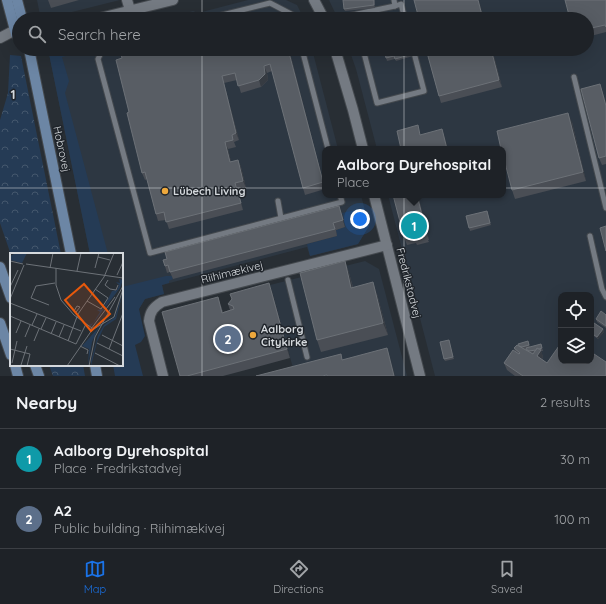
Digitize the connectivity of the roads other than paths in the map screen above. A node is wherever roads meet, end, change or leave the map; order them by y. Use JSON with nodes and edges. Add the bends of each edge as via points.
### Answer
{"nodes":[{"id":1,"x":7,"y":0,"type":"edge"},
{"id":2,"x":17,"y":0,"type":"edge"},
{"id":3,"x":127,"y":0,"type":"edge"},
{"id":4,"x":173,"y":0,"type":"edge"},
{"id":5,"x":314,"y":0,"type":"edge"},
{"id":6,"x":394,"y":3,"type":"edge"},
{"id":7,"x":130,"y":10,"type":"junction"},
{"id":8,"x":20,"y":12,"type":"edge"},
{"id":9,"x":122,"y":12,"type":"edge"},
{"id":10,"x":234,"y":12,"type":"edge"},
{"id":11,"x":287,"y":12,"type":"edge"},
{"id":12,"x":320,"y":12,"type":"edge"},
{"id":13,"x":369,"y":12,"type":"edge"},
{"id":14,"x":403,"y":12,"type":"edge"},
{"id":15,"x":12,"y":15,"type":"edge"},
{"id":16,"x":12,"y":34,"type":"edge"},
{"id":17,"x":0,"y":38,"type":"edge"},
{"id":18,"x":30,"y":56,"type":"edge"},
{"id":19,"x":99,"y":56,"type":"edge"},
{"id":20,"x":304,"y":56,"type":"edge"},
{"id":21,"x":337,"y":56,"type":"edge"},
{"id":22,"x":365,"y":56,"type":"edge"},
{"id":23,"x":415,"y":56,"type":"edge"},
{"id":24,"x":574,"y":77,"type":"dead end"},
{"id":25,"x":327,"y":146,"type":"edge"},
{"id":26,"x":362,"y":146,"type":"edge"},
{"id":27,"x":341,"y":198,"type":"edge"},
{"id":28,"x":375,"y":198,"type":"edge"},
{"id":29,"x":278,"y":202,"type":"dead end"},
{"id":30,"x":606,"y":208,"type":"edge"},
{"id":31,"x":281,"y":218,"type":"junction"},
{"id":32,"x":590,"y":236,"type":"dead end"},
{"id":33,"x":387,"y":245,"type":"junction"},
{"id":34,"x":72,"y":253,"type":"edge"},
{"id":35,"x":0,"y":267,"type":"edge"},
{"id":36,"x":288,"y":280,"type":"dead end"},
{"id":37,"x":10,"y":295,"type":"edge"},
{"id":38,"x":606,"y":297,"type":"edge"},
{"id":39,"x":0,"y":323,"type":"edge"},
{"id":40,"x":10,"y":352,"type":"edge"},
{"id":41,"x":307,"y":357,"type":"dead end"},
{"id":42,"x":15,"y":366,"type":"edge"},
{"id":43,"x":35,"y":366,"type":"edge"},
{"id":44,"x":95,"y":366,"type":"edge"},
{"id":45,"x":18,"y":376,"type":"edge"},
{"id":46,"x":39,"y":376,"type":"edge"},
{"id":47,"x":97,"y":376,"type":"edge"},
{"id":48,"x":163,"y":376,"type":"edge"},
{"id":49,"x":420,"y":376,"type":"edge"}],
"edges":[{"from":1,"to":15,"type":"main road"},
{"from":2,"to":8,"type":"main road"},
{"from":3,"to":7,"type":"street"},
{"from":4,"to":7,"type":"street"},
{"from":5,"to":12,"type":"street"},
{"from":6,"to":13,"type":"lane"},
{"from":6,"to":14,"type":"lane","via":[[401,4]]},
{"from":7,"to":9,"type":"street"},
{"from":10,"to":11,"type":"lane","via":[[270,3]]},
{"from":16,"to":17,"type":"street"},
{"from":18,"to":34,"type":"main road","name":"Hobrovej"},
{"from":19,"to":31,"type":"lane","via":[[150,253]]},
{"from":20,"to":25,"type":"lane"},
{"from":21,"to":26,"type":"street"},
{"from":22,"to":23,"type":"lane","via":[[377,103],[424,91]]},
{"from":24,"to":30,"type":"lane"},
{"from":27,"to":31,"type":"lane","via":[[342,202]]},
{"from":28,"to":33,"type":"street","name":"Fredrikstadvej"},
{"from":29,"to":31,"type":"lane"},
{"from":32,"to":38,"type":"lane"},
{"from":33,"to":48,"type":"street","name":"Riihimækivej","via":[[154,306],[149,321]]},
{"from":33,"to":49,"type":"street","name":"Fredrikstadvej"},
{"from":35,"to":37,"type":"main road"},
{"from":36,"to":41,"type":"lane"},
{"from":39,"to":40,"type":"main road"},
{"from":42,"to":45,"type":"main road"},
{"from":43,"to":46,"type":"main road"},
{"from":44,"to":47,"type":"main road"}]}
